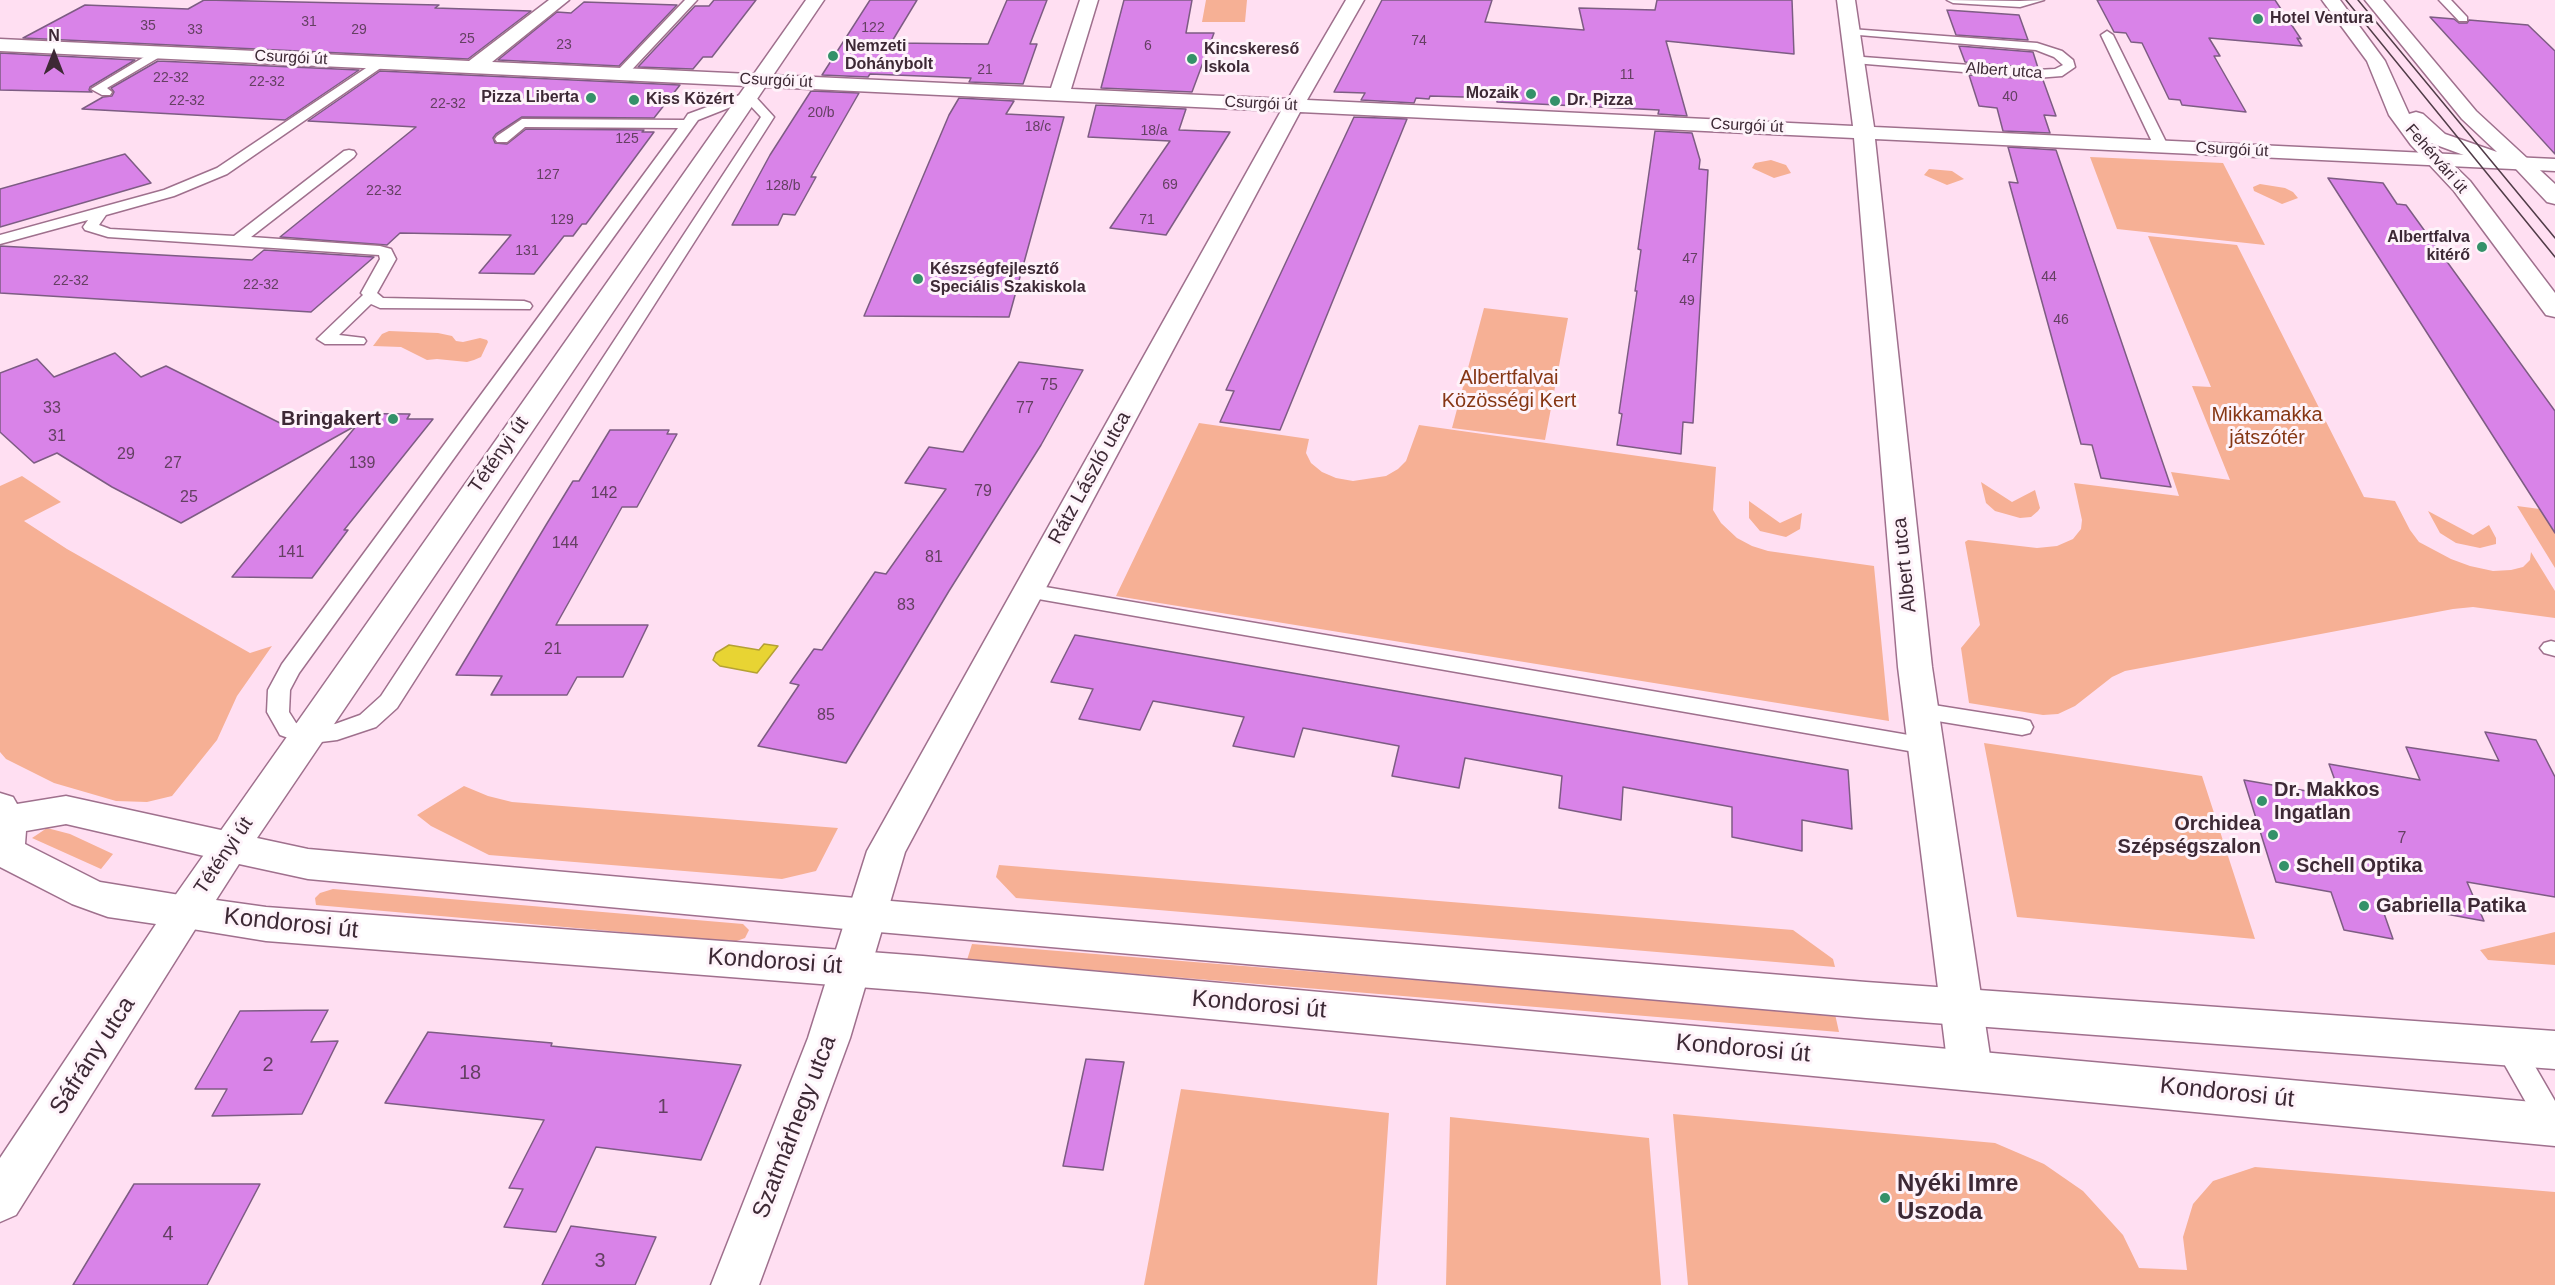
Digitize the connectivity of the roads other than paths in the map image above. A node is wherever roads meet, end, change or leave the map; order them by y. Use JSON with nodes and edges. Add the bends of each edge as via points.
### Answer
{"nodes":[{"id":1,"x":560,"y":0,"type":"edge"},
{"id":2,"x":691,"y":0,"type":"edge"},
{"id":3,"x":815,"y":0,"type":"edge"},
{"id":4,"x":1089,"y":0,"type":"edge"},
{"id":5,"x":1355,"y":0,"type":"edge"},
{"id":6,"x":1846,"y":0,"type":"edge"},
{"id":7,"x":1953,"y":0,"type":"edge"},
{"id":8,"x":2038,"y":0,"type":"edge"},
{"id":9,"x":2331,"y":0,"type":"edge"},
{"id":10,"x":2373,"y":0,"type":"edge"},
{"id":11,"x":2445,"y":0,"type":"edge"},
{"id":12,"x":2463,"y":19,"type":"dead end"},
{"id":13,"x":2108,"y":35,"type":"dead end"},
{"id":14,"x":0,"y":45,"type":"edge"},
{"id":15,"x":1852,"y":46,"type":"junction"},
{"id":16,"x":159,"y":52,"type":"junction"},
{"id":17,"x":381,"y":62,"type":"junction"},
{"id":18,"x":475,"y":66,"type":"junction"},
{"id":19,"x":621,"y":74,"type":"junction"},
{"id":20,"x":2387,"y":85,"type":"junction"},
{"id":21,"x":754,"y":88,"type":"junction"},
{"id":22,"x":106,"y":92,"type":"dead end"},
{"id":23,"x":1059,"y":95,"type":"junction"},
{"id":24,"x":1294,"y":106,"type":"junction"},
{"id":25,"x":312,"y":110,"type":"junction"},
{"id":26,"x":688,"y":124,"type":"junction"},
{"id":27,"x":1863,"y":132,"type":"junction"},
{"id":28,"x":502,"y":140,"type":"dead end"},
{"id":29,"x":2161,"y":146,"type":"junction"},
{"id":30,"x":349,"y":154,"type":"dead end"},
{"id":31,"x":2436,"y":160,"type":"junction"},
{"id":32,"x":245,"y":163,"type":"dead end"},
{"id":33,"x":2523,"y":164,"type":"junction"},
{"id":34,"x":2555,"y":165,"type":"edge"},
{"id":35,"x":2555,"y":197,"type":"edge"},
{"id":36,"x":100,"y":213,"type":"junction"},
{"id":37,"x":0,"y":240,"type":"edge"},
{"id":38,"x":236,"y":242,"type":"junction"},
{"id":39,"x":371,"y":296,"type":"junction"},
{"id":40,"x":524,"y":306,"type":"dead end"},
{"id":41,"x":2555,"y":310,"type":"edge"},
{"id":42,"x":358,"y":341,"type":"dead end"},
{"id":43,"x":1028,"y":591,"type":"junction"},
{"id":44,"x":1921,"y":711,"type":"junction"},
{"id":45,"x":2022,"y":727,"type":"dead end"},
{"id":46,"x":305,"y":736,"type":"junction"},
{"id":47,"x":1926,"y":746,"type":"junction"},
{"id":48,"x":3,"y":817,"type":"edge"},
{"id":49,"x":230,"y":847,"type":"junction"},
{"id":50,"x":186,"y":912,"type":"junction"},
{"id":51,"x":867,"y":915,"type":"junction"},
{"id":52,"x":852,"y":968,"type":"junction"},
{"id":53,"x":1962,"y":1006,"type":"junction"},
{"id":54,"x":2508,"y":1046,"type":"junction"},
{"id":55,"x":2555,"y":1050,"type":"edge"},
{"id":56,"x":1970,"y":1069,"type":"junction"},
{"id":57,"x":2554,"y":1126,"type":"edge"},
{"id":58,"x":0,"y":1199,"type":"edge"},
{"id":59,"x":735,"y":1285,"type":"edge"}],
"edges":[{"from":1,"to":18,"type":"street"},
{"from":2,"to":19,"type":"lane"},
{"from":3,"to":21,"type":"street","name":"Tétényi út"},
{"from":4,"to":23,"type":"street"},
{"from":5,"to":24,"type":"street","name":"Rátz László utca"},
{"from":6,"to":15,"type":"street","name":"Albert utca"},
{"from":7,"to":8,"type":"lane","via":[[2020,4]]},
{"from":9,"to":20,"type":"street","name":"Fehérvári út","via":[[2367,46]]},
{"from":10,"to":33,"type":"street","via":[[2469,115]]},
{"from":11,"to":12,"type":"lane"},
{"from":13,"to":29,"type":"lane"},
{"from":14,"to":16,"type":"street","name":"Csurgói út"},
{"from":15,"to":15,"type":"lane","name":"Albert utca","via":[[2037,47],[2065,58],[2069,67],[2058,73],[2036,74]]},
{"from":15,"to":27,"type":"street","name":"Albert utca"},
{"from":16,"to":17,"type":"street","name":"Csurgói út"},
{"from":16,"to":22,"type":"lane","via":[[97,89]]},
{"from":17,"to":18,"type":"street","name":"Csurgói út"},
{"from":17,"to":25,"type":"lane"},
{"from":18,"to":19,"type":"street","name":"Csurgói út"},
{"from":19,"to":21,"type":"street","name":"Csurgói út"},
{"from":20,"to":31,"type":"street","name":"Fehérvári út","via":[[2399,116]]},
{"from":20,"to":33,"type":"street","via":[[2438,138]]},
{"from":21,"to":23,"type":"street","name":"Csurgói út"},
{"from":21,"to":26,"type":"lane","via":[[693,117]]},
{"from":21,"to":46,"type":"street","name":"Tétényi út"},
{"from":21,"to":46,"type":"lane","via":[[768,117],[389,702],[368,721],[337,732]]},
{"from":23,"to":24,"type":"street","name":"Csurgói út"},
{"from":24,"to":27,"type":"street","name":"Csurgói út"},
{"from":24,"to":43,"type":"street","name":"Rátz László utca"},
{"from":25,"to":32,"type":"lane","via":[[320,115],[317,121],[265,158]]},
{"from":25,"to":36,"type":"lane","via":[[222,171],[169,193]]},
{"from":26,"to":28,"type":"lane","via":[[522,123]]},
{"from":26,"to":46,"type":"lane","via":[[290,669],[279,690],[278,712],[288,729]]},
{"from":27,"to":29,"type":"street","name":"Csurgói út"},
{"from":27,"to":44,"type":"street","name":"Albert utca"},
{"from":29,"to":31,"type":"street","name":"Csurgói út"},
{"from":30,"to":38,"type":"lane"},
{"from":31,"to":33,"type":"street","name":"Csurgói út"},
{"from":31,"to":41,"type":"street","name":"Fehérvári út","via":[[2462,186]]},
{"from":33,"to":34,"type":"street"},
{"from":33,"to":35,"type":"street"},
{"from":36,"to":37,"type":"lane"},
{"from":36,"to":38,"type":"lane","via":[[90,227],[96,231]]},
{"from":38,"to":39,"type":"lane","via":[[386,252],[388,259],[375,279]]},
{"from":39,"to":40,"type":"lane","via":[[380,303]]},
{"from":39,"to":42,"type":"lane","via":[[325,339]]},
{"from":43,"to":47,"type":"lane"},
{"from":43,"to":51,"type":"street","name":"Rátz László utca","via":[[886,851]]},
{"from":44,"to":45,"type":"lane"},
{"from":44,"to":47,"type":"street","name":"Albert utca"},
{"from":46,"to":49,"type":"street","name":"Tétényi út"},
{"from":47,"to":53,"type":"street","name":"Albert utca"},
{"from":48,"to":49,"type":"street","name":"Kondorosi út","via":[[66,810]]},
{"from":48,"to":50,"type":"street","name":"Kondorosi út","via":[[6,852],[108,901]]},
{"from":49,"to":50,"type":"street","name":"Tétényi út"},
{"from":49,"to":51,"type":"street","name":"Kondorosi út","via":[[308,864]]},
{"from":50,"to":52,"type":"street","name":"Kondorosi út","via":[[266,924]]},
{"from":50,"to":58,"type":"street","name":"Sáfrány utca"},
{"from":51,"to":52,"type":"street","name":"Rátz László utca"},
{"from":51,"to":53,"type":"street","name":"Kondorosi út"},
{"from":52,"to":56,"type":"street","name":"Kondorosi út"},
{"from":52,"to":59,"type":"street","name":"Szatmárhegy utca"},
{"from":53,"to":54,"type":"street","name":"Kondorosi út"},
{"from":53,"to":56,"type":"street","name":"Albert utca"},
{"from":54,"to":55,"type":"street","name":"Kondorosi út"},
{"from":54,"to":57,"type":"lane"},
{"from":56,"to":57,"type":"street","name":"Kondorosi út"}]}
